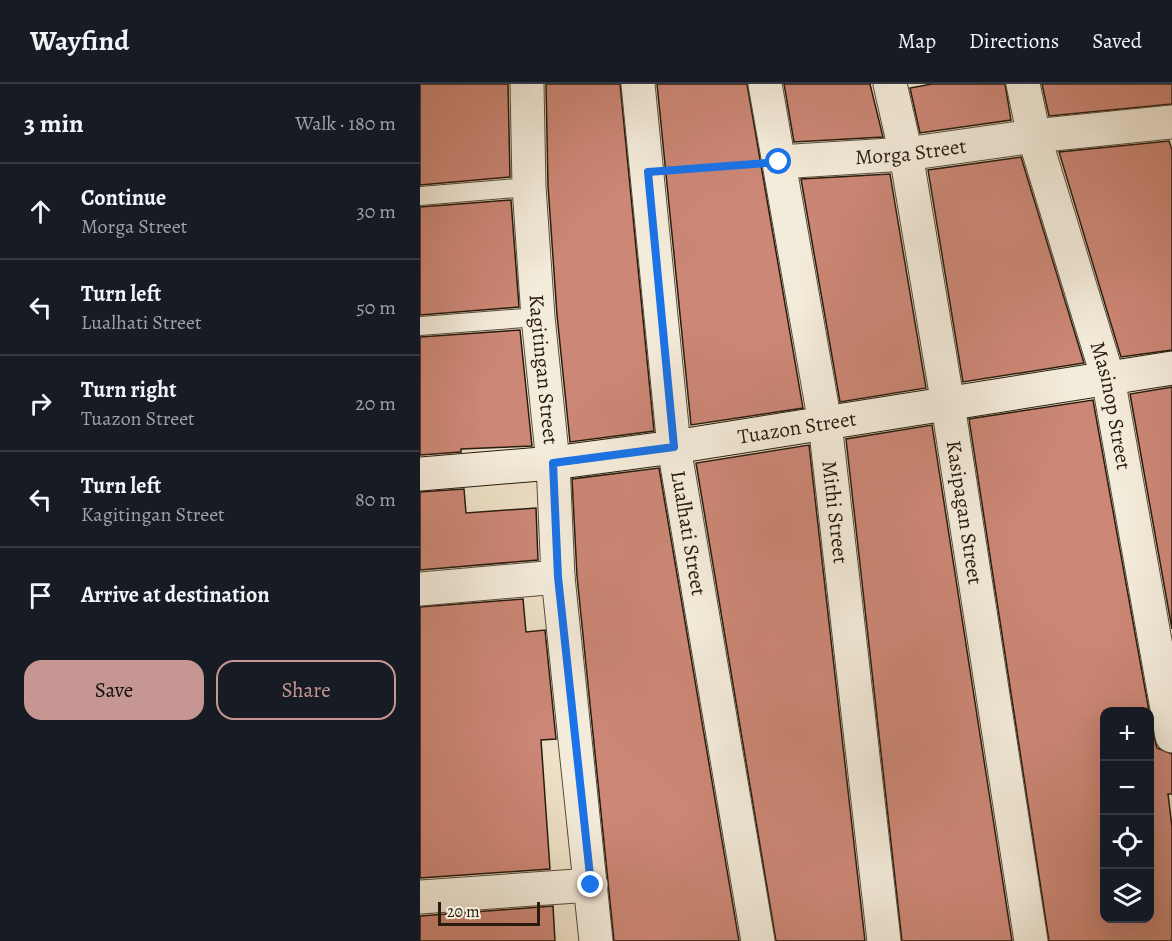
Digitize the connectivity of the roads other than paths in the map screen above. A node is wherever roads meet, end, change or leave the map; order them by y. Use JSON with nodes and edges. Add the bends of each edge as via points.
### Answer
{"nodes":[{"id":1,"x":527,"y":84,"type":"edge"},
{"id":2,"x":638,"y":84,"type":"edge"},
{"id":3,"x":765,"y":84,"type":"edge"},
{"id":4,"x":890,"y":84,"type":"edge"},
{"id":5,"x":1023,"y":84,"type":"edge"},
{"id":6,"x":1172,"y":122,"type":"edge"},
{"id":7,"x":1034,"y":136,"type":"junction"},
{"id":8,"x":906,"y":154,"type":"junction"},
{"id":9,"x":779,"y":162,"type":"junction"},
{"id":10,"x":530,"y":187,"type":"junction"},
{"id":11,"x":420,"y":196,"type":"edge"},
{"id":12,"x":538,"y":317,"type":"junction"},
{"id":13,"x":420,"y":326,"type":"edge"},
{"id":14,"x":1172,"y":368,"type":"edge"},
{"id":15,"x":1108,"y":378,"type":"junction"},
{"id":16,"x":948,"y":405,"type":"junction"},
{"id":17,"x":825,"y":423,"type":"junction"},
{"id":18,"x":674,"y":447,"type":"junction"},
{"id":19,"x":553,"y":463,"type":"junction"},
{"id":20,"x":420,"y":474,"type":"edge"},
{"id":21,"x":558,"y":577,"type":"junction"},
{"id":22,"x":420,"y":589,"type":"edge"},
{"id":23,"x":1172,"y":736,"type":"edge"},
{"id":24,"x":591,"y":885,"type":"junction"},
{"id":25,"x":420,"y":897,"type":"edge"},
{"id":26,"x":596,"y":941,"type":"edge"},
{"id":27,"x":758,"y":941,"type":"edge"},
{"id":28,"x":884,"y":941,"type":"edge"},
{"id":29,"x":1031,"y":941,"type":"edge"}],
"edges":[{"from":1,"to":10,"type":"street","name":"Kagitingan Street"},
{"from":2,"to":18,"type":"street","name":"Lualhati Street"},
{"from":3,"to":9,"type":"street","name":"Mithi Street"},
{"from":4,"to":8,"type":"street","name":"Kasipagan Street"},
{"from":5,"to":7,"type":"street","name":"Masinop Street"},
{"from":6,"to":7,"type":"street","name":"Morga Street"},
{"from":7,"to":8,"type":"street","name":"Morga Street"},
{"from":7,"to":15,"type":"street","name":"Masinop Street"},
{"from":8,"to":9,"type":"street","name":"Morga Street"},
{"from":8,"to":16,"type":"street","name":"Kasipagan Street"},
{"from":9,"to":17,"type":"street","name":"Mithi Street"},
{"from":10,"to":11,"type":"lane"},
{"from":10,"to":12,"type":"street","name":"Kagitingan Street"},
{"from":12,"to":13,"type":"lane"},
{"from":12,"to":19,"type":"street","name":"Kagitingan Street"},
{"from":14,"to":15,"type":"street","name":"Tuazon Street"},
{"from":15,"to":16,"type":"street","name":"Tuazon Street"},
{"from":15,"to":23,"type":"street","name":"Masinop Street"},
{"from":16,"to":17,"type":"street","name":"Tuazon Street"},
{"from":16,"to":29,"type":"street","name":"Kasipagan Street"},
{"from":17,"to":18,"type":"street","name":"Tuazon Street"},
{"from":17,"to":28,"type":"street","name":"Mithi Street"},
{"from":18,"to":19,"type":"street","name":"Tuazon Street"},
{"from":18,"to":27,"type":"street","name":"Lualhati Street"},
{"from":19,"to":20,"type":"street","name":"Tuazon Street"},
{"from":19,"to":21,"type":"street","name":"Kagitingan Street"},
{"from":21,"to":22,"type":"street"},
{"from":21,"to":24,"type":"street","name":"Kagitingan Street"},
{"from":24,"to":25,"type":"street"},
{"from":24,"to":26,"type":"street","name":"Kagitingan Street"}]}
